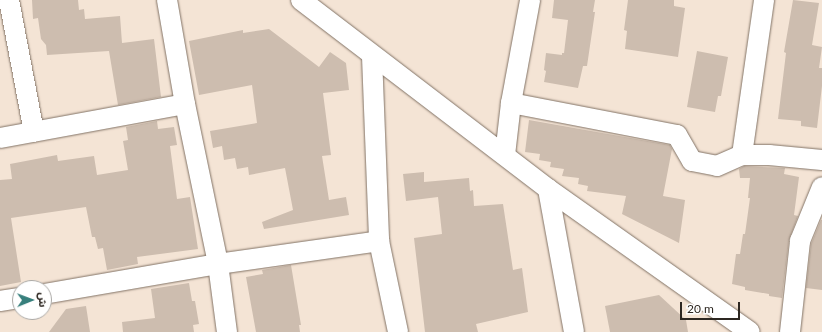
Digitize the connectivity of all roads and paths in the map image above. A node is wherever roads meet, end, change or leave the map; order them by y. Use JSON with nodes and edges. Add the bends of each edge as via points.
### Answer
{"nodes":[{"id":1,"x":9,"y":0,"type":"edge"},
{"id":2,"x":167,"y":0,"type":"edge"},
{"id":3,"x":301,"y":0,"type":"edge"},
{"id":4,"x":530,"y":0,"type":"edge"},
{"id":5,"x":764,"y":0,"type":"edge"},
{"id":6,"x":372,"y":56,"type":"junction"},
{"id":7,"x":511,"y":103,"type":"junction"},
{"id":8,"x":184,"y":104,"type":"junction"},
{"id":9,"x":34,"y":132,"type":"junction"},
{"id":10,"x":0,"y":138,"type":"edge"},
{"id":11,"x":505,"y":155,"type":"junction"},
{"id":12,"x":742,"y":155,"type":"junction"},
{"id":13,"x":822,"y":160,"type":"edge"},
{"id":14,"x":822,"y":187,"type":"edge"},
{"id":15,"x":548,"y":189,"type":"junction"},
{"id":16,"x":379,"y":241,"type":"junction"},
{"id":17,"x":218,"y":264,"type":"junction"},
{"id":18,"x":52,"y":293,"type":"edge"},
{"id":19,"x":12,"y":299,"type":"edge"},
{"id":20,"x":0,"y":301,"type":"edge"},
{"id":21,"x":733,"y":326,"type":"edge"},
{"id":22,"x":227,"y":332,"type":"edge"},
{"id":23,"x":398,"y":332,"type":"edge"},
{"id":24,"x":574,"y":332,"type":"edge"},
{"id":25,"x":750,"y":332,"type":"edge"},
{"id":26,"x":790,"y":332,"type":"edge"}],
"edges":[{"from":1,"to":9,"type":"street"},
{"from":2,"to":8,"type":"street"},
{"from":3,"to":6,"type":"street"},
{"from":4,"to":7,"type":"street"},
{"from":5,"to":12,"type":"street"},
{"from":6,"to":11,"type":"street"},
{"from":6,"to":16,"type":"street"},
{"from":7,"to":11,"type":"street"},
{"from":7,"to":12,"type":"street","via":[[677,134],[692,161],[716,166]]},
{"from":8,"to":9,"type":"street"},
{"from":8,"to":17,"type":"street"},
{"from":9,"to":10,"type":"street"},
{"from":11,"to":15,"type":"street"},
{"from":12,"to":13,"type":"street"},
{"from":14,"to":26,"type":"street","via":[[800,241]]},
{"from":15,"to":21,"type":"street"},
{"from":15,"to":24,"type":"street"},
{"from":16,"to":17,"type":"street"},
{"from":16,"to":23,"type":"street"},
{"from":17,"to":18,"type":"street"},
{"from":17,"to":22,"type":"street"},
{"from":19,"to":20,"type":"street"},
{"from":21,"to":25,"type":"street"}]}
